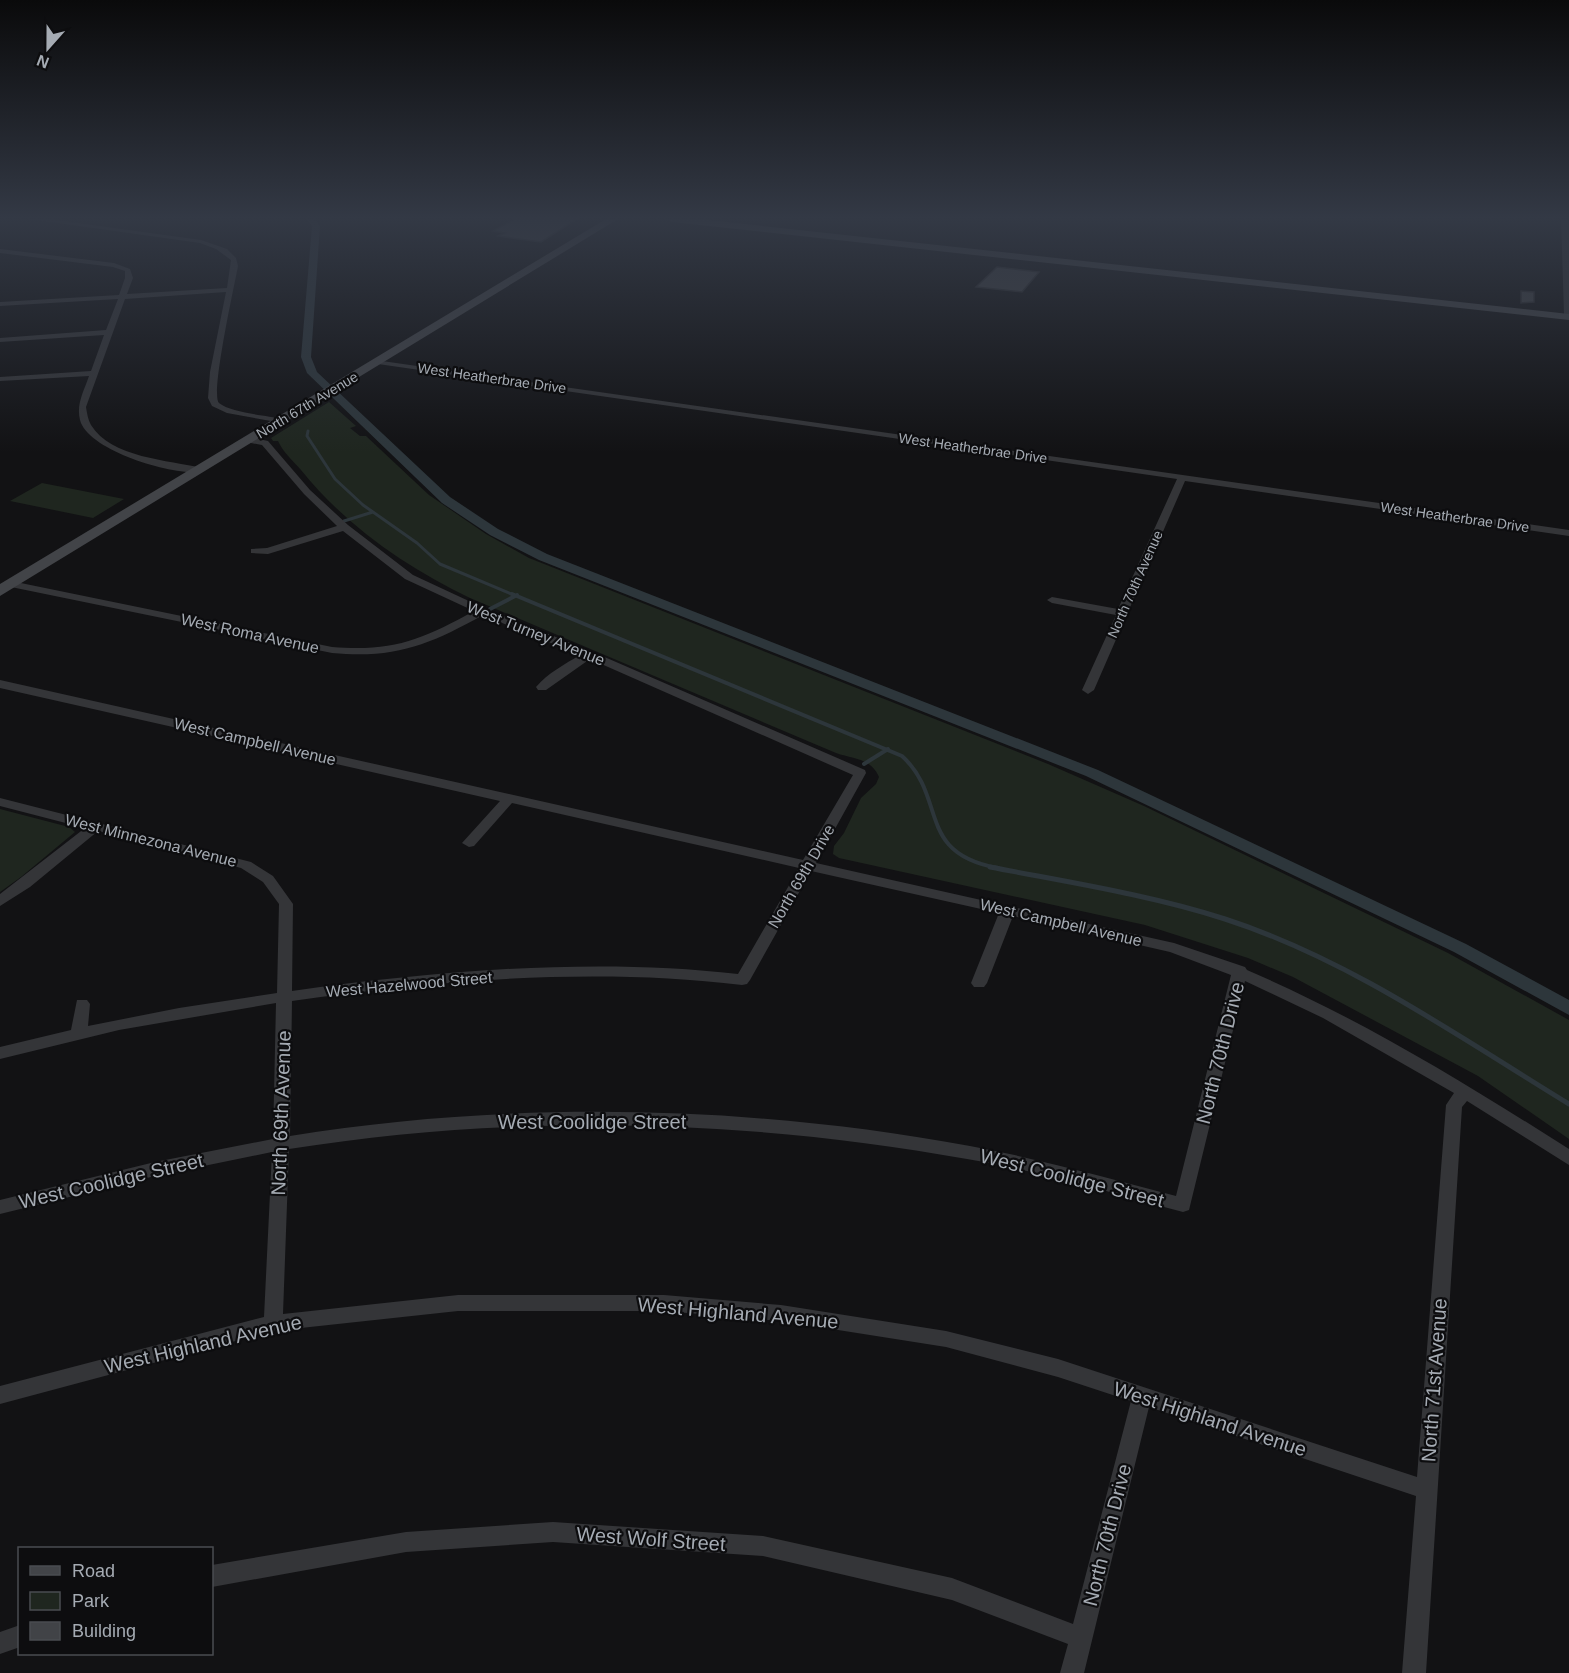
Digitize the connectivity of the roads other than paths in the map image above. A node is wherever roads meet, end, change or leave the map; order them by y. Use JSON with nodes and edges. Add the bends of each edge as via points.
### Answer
{"nodes":[{"id":1,"x":121,"y":297,"type":"edge"},
{"id":2,"x":122,"y":297,"type":"edge"},
{"id":3,"x":230,"y":297,"type":"edge"},
{"id":4,"x":485,"y":297,"type":"edge"},
{"id":5,"x":1394,"y":297,"type":"edge"},
{"id":6,"x":1569,"y":297,"type":"edge"},
{"id":7,"x":0,"y":304,"type":"edge"},
{"id":8,"x":1569,"y":316,"type":"edge"},
{"id":9,"x":109,"y":332,"type":"junction"},
{"id":10,"x":0,"y":340,"type":"edge"},
{"id":11,"x":378,"y":362,"type":"junction"},
{"id":12,"x":93,"y":373,"type":"junction"},
{"id":13,"x":0,"y":379,"type":"edge"},
{"id":14,"x":279,"y":421,"type":"junction"},
{"id":15,"x":249,"y":440,"type":"junction"},
{"id":16,"x":199,"y":470,"type":"junction"},
{"id":17,"x":1182,"y":478,"type":"junction"},
{"id":18,"x":344,"y":527,"type":"junction"},
{"id":19,"x":1569,"y":533,"type":"edge"},
{"id":20,"x":255,"y":551,"type":"dead end"},
{"id":21,"x":6,"y":587,"type":"edge"},
{"id":22,"x":1052,"y":600,"type":"dead end"},
{"id":23,"x":482,"y":611,"type":"junction"},
{"id":24,"x":1121,"y":613,"type":"junction"},
{"id":25,"x":589,"y":654,"type":"junction"},
{"id":26,"x":0,"y":684,"type":"edge"},
{"id":27,"x":542,"y":687,"type":"dead end"},
{"id":28,"x":1088,"y":690,"type":"dead end"},
{"id":29,"x":860,"y":773,"type":"joint"},
{"id":30,"x":510,"y":798,"type":"junction"},
{"id":31,"x":0,"y":802,"type":"edge"},
{"id":32,"x":96,"y":826,"type":"junction"},
{"id":33,"x":470,"y":843,"type":"dead end"},
{"id":34,"x":808,"y":864,"type":"junction"},
{"id":35,"x":2,"y":899,"type":"edge"},
{"id":36,"x":286,"y":904,"type":"joint"},
{"id":37,"x":1008,"y":910,"type":"junction"},
{"id":38,"x":1240,"y":971,"type":"junction"},
{"id":39,"x":742,"y":980,"type":"joint"},
{"id":40,"x":979,"y":983,"type":"dead end"},
{"id":41,"x":285,"y":995,"type":"junction"},
{"id":42,"x":82,"y":1004,"type":"dead end"},
{"id":43,"x":78,"y":1033,"type":"junction"},
{"id":44,"x":0,"y":1053,"type":"edge"},
{"id":45,"x":1466,"y":1091,"type":"junction"},
{"id":46,"x":281,"y":1144,"type":"junction"},
{"id":47,"x":1569,"y":1158,"type":"edge"},
{"id":48,"x":1183,"y":1205,"type":"joint"},
{"id":49,"x":0,"y":1207,"type":"edge"},
{"id":50,"x":273,"y":1323,"type":"junction"},
{"id":51,"x":0,"y":1395,"type":"edge"},
{"id":52,"x":1142,"y":1397,"type":"junction"},
{"id":53,"x":1426,"y":1490,"type":"junction"},
{"id":54,"x":213,"y":1576,"type":"edge"},
{"id":55,"x":18,"y":1637,"type":"edge"},
{"id":56,"x":1081,"y":1638,"type":"junction"},
{"id":57,"x":0,"y":1643,"type":"edge"},
{"id":58,"x":1072,"y":1673,"type":"edge"},
{"id":59,"x":1414,"y":1673,"type":"edge"}],
"edges":[{"from":1,"to":7,"type":"street"},
{"from":2,"to":9,"type":"street"},
{"from":3,"to":14,"type":"street","via":[[212,398],[215,404],[230,411]]},
{"from":4,"to":11,"type":"main road","name":"North 67th Avenue"},
{"from":5,"to":8,"type":"main road"},
{"from":6,"to":8,"type":"street"},
{"from":9,"to":10,"type":"street"},
{"from":9,"to":12,"type":"street"},
{"from":11,"to":14,"type":"main road","name":"North 67th Avenue"},
{"from":11,"to":17,"type":"street","name":"West Heatherbrae Drive"},
{"from":12,"to":13,"type":"street"},
{"from":12,"to":16,"type":"street","via":[[82,415],[83,423],[99,441],[142,459]]},
{"from":14,"to":15,"type":"main road","name":"North 67th Avenue"},
{"from":15,"to":16,"type":"main road","name":"North 67th Avenue"},
{"from":15,"to":18,"type":"street","name":"West Turney Avenue","via":[[265,443]]},
{"from":16,"to":21,"type":"main road","name":"North 67th Avenue"},
{"from":17,"to":19,"type":"street","name":"West Heatherbrae Drive"},
{"from":17,"to":24,"type":"street","name":"North 70th Avenue"},
{"from":18,"to":20,"type":"street","via":[[268,551]]},
{"from":18,"to":23,"type":"street","name":"West Turney Avenue","via":[[409,577]]},
{"from":21,"to":23,"type":"street","name":"West Roma Avenue","via":[[362,653],[419,644]]},
{"from":22,"to":24,"type":"street"},
{"from":23,"to":25,"type":"street","name":"West Turney Avenue"},
{"from":24,"to":28,"type":"street","name":"North 70th Avenue"},
{"from":25,"to":27,"type":"street"},
{"from":25,"to":29,"type":"street","name":"West Turney Avenue"},
{"from":26,"to":30,"type":"street","name":"West Campbell Avenue"},
{"from":29,"to":34,"type":"street","name":"North 69th Drive"},
{"from":30,"to":33,"type":"street"},
{"from":30,"to":34,"type":"street","name":"West Campbell Avenue"},
{"from":31,"to":32,"type":"street","name":"West Minnezona Avenue"},
{"from":32,"to":35,"type":"street"},
{"from":32,"to":36,"type":"street","name":"West Minnezona Avenue","via":[[246,865],[268,879]]},
{"from":34,"to":37,"type":"street","name":"West Campbell Avenue"},
{"from":34,"to":39,"type":"street","name":"North 69th Drive"},
{"from":36,"to":41,"type":"street","name":"North 69th Avenue"},
{"from":37,"to":38,"type":"street","name":"West Campbell Avenue","via":[[1142,940]]},
{"from":37,"to":40,"type":"street"},
{"from":38,"to":45,"type":"street","name":"West Campbell Avenue"},
{"from":38,"to":48,"type":"street","name":"North 70th Drive"},
{"from":39,"to":41,"type":"street","name":"West Hazelwood Street","via":[[710,975],[601,972],[390,983]]},
{"from":41,"to":43,"type":"street","name":"West Hazelwood Street"},
{"from":41,"to":46,"type":"street","name":"North 69th Avenue"},
{"from":42,"to":43,"type":"street"},
{"from":43,"to":44,"type":"street","name":"West Hazelwood Street"},
{"from":45,"to":47,"type":"street","name":"West Campbell Avenue"},
{"from":45,"to":53,"type":"street","name":"North 71st Avenue","via":[[1454,1105]]},
{"from":46,"to":48,"type":"street","name":"West Coolidge Street","via":[[484,1122],[608,1118],[715,1122],[966,1152],[1066,1173]]},
{"from":46,"to":49,"type":"street","name":"West Coolidge Street","via":[[138,1172]]},
{"from":46,"to":50,"type":"street","name":"North 69th Avenue"},
{"from":50,"to":51,"type":"street","name":"West Highland Avenue"},
{"from":50,"to":52,"type":"street","name":"West Highland Avenue","via":[[458,1303],[664,1303],[781,1313],[946,1339],[1058,1368]]},
{"from":52,"to":53,"type":"street","name":"West Highland Avenue"},
{"from":52,"to":56,"type":"street","name":"North 70th Drive"},
{"from":53,"to":59,"type":"street","name":"North 71st Avenue"},
{"from":54,"to":56,"type":"street","name":"West Wolf Street","via":[[406,1542],[553,1532],[763,1546],[952,1589]]},
{"from":55,"to":57,"type":"street"},
{"from":56,"to":58,"type":"street","name":"North 70th Drive"}]}
